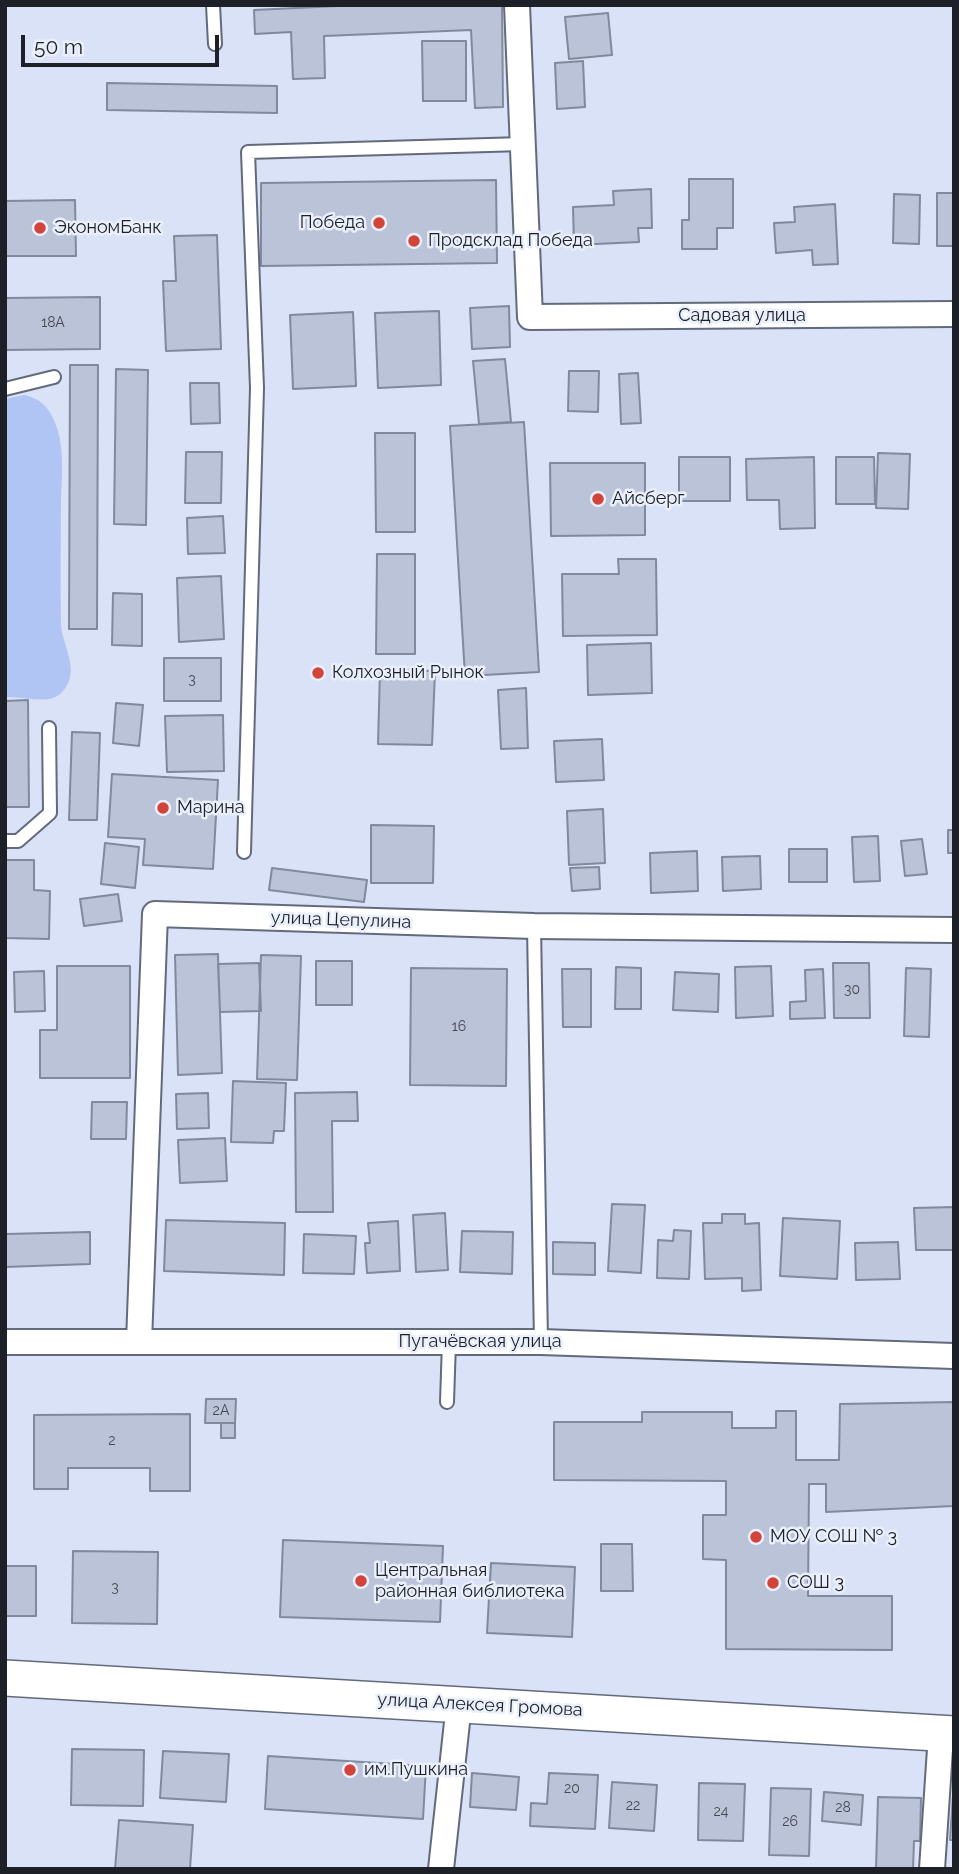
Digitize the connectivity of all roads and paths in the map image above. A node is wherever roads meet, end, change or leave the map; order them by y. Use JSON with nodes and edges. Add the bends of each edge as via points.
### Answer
{"nodes":[{"id":1,"x":213,"y":5,"type":"edge"},
{"id":2,"x":517,"y":5,"type":"edge"},
{"id":3,"x":215,"y":44,"type":"dead end"},
{"id":4,"x":523,"y":144,"type":"junction"},
{"id":5,"x":954,"y":314,"type":"edge"},
{"id":6,"x":54,"y":377,"type":"dead end"},
{"id":7,"x":5,"y":388,"type":"edge"},
{"id":8,"x":48,"y":728,"type":"dead end"},
{"id":9,"x":5,"y":841,"type":"edge"},
{"id":10,"x":244,"y":852,"type":"dead end"},
{"id":11,"x":534,"y":926,"type":"junction"},
{"id":12,"x":954,"y":930,"type":"edge"},
{"id":13,"x":5,"y":1342,"type":"edge"},
{"id":14,"x":139,"y":1342,"type":"junction"},
{"id":15,"x":449,"y":1342,"type":"junction"},
{"id":16,"x":541,"y":1342,"type":"junction"},
{"id":17,"x":954,"y":1356,"type":"edge"},
{"id":18,"x":447,"y":1402,"type":"dead end"},
{"id":19,"x":5,"y":1678,"type":"edge"},
{"id":20,"x":459,"y":1704,"type":"junction"},
{"id":21,"x":947,"y":1734,"type":"edge"},
{"id":22,"x":441,"y":1869,"type":"edge"},
{"id":23,"x":932,"y":1869,"type":"edge"}],
"edges":[{"from":1,"to":3,"type":"lane"},
{"from":2,"to":4,"type":"street"},
{"from":4,"to":5,"type":"street","name":"Садовая улица","via":[[530,317]]},
{"from":4,"to":10,"type":"lane","via":[[248,152],[257,387]]},
{"from":6,"to":7,"type":"lane"},
{"from":8,"to":9,"type":"lane","via":[[50,813],[18,841]]},
{"from":11,"to":12,"type":"street","name":"улица Цепулина"},
{"from":11,"to":14,"type":"street","name":"улица Цепулина","via":[[155,914]]},
{"from":11,"to":16,"type":"lane"},
{"from":13,"to":14,"type":"street","name":"Пугачёвская улица"},
{"from":14,"to":15,"type":"street","name":"Пугачёвская улица"},
{"from":15,"to":16,"type":"street","name":"Пугачёвская улица"},
{"from":15,"to":18,"type":"lane"},
{"from":16,"to":17,"type":"street","name":"Пугачёвская улица"},
{"from":19,"to":20,"type":"street","name":"улица Алексея Громова"},
{"from":20,"to":21,"type":"street","name":"улица Алексея Громова"},
{"from":20,"to":22,"type":"street"},
{"from":21,"to":23,"type":"street"}]}
